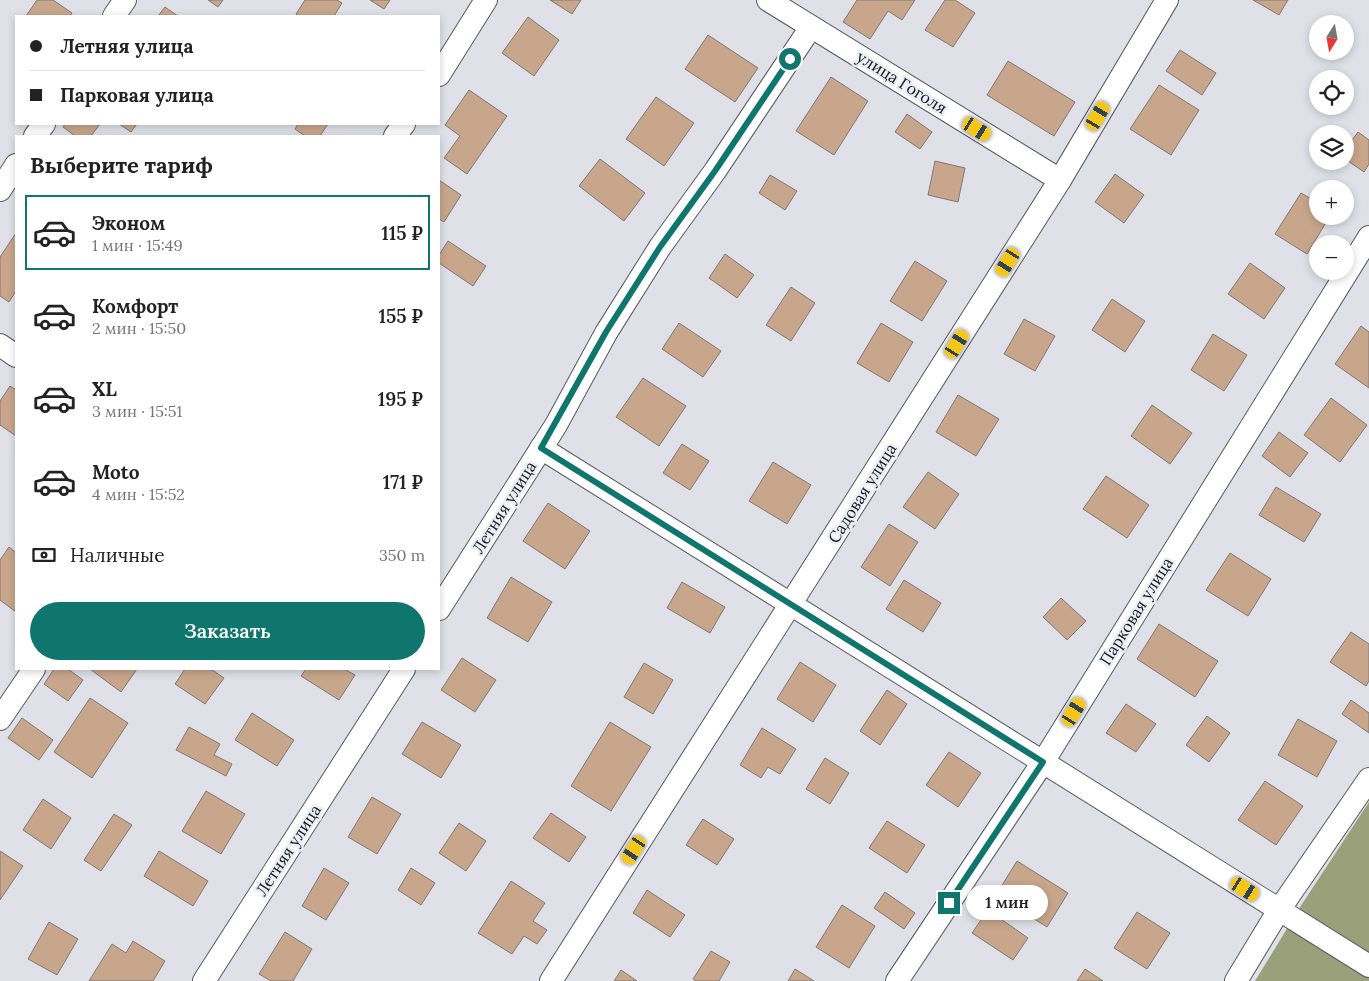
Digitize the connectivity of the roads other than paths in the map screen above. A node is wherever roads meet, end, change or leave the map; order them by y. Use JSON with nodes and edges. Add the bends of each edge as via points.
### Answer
{"nodes":[{"id":1,"x":125,"y":0,"type":"edge"},
{"id":2,"x":486,"y":0,"type":"edge"},
{"id":3,"x":768,"y":0,"type":"edge"},
{"id":4,"x":1167,"y":0,"type":"edge"},
{"id":5,"x":115,"y":15,"type":"edge"},
{"id":6,"x":812,"y":27,"type":"junction"},
{"id":7,"x":440,"y":73,"type":"edge"},
{"id":8,"x":15,"y":167,"type":"edge"},
{"id":9,"x":1060,"y":180,"type":"junction"},
{"id":10,"x":0,"y":190,"type":"edge"},
{"id":11,"x":1369,"y":237,"type":"edge"},
{"id":12,"x":0,"y":345,"type":"edge"},
{"id":13,"x":15,"y":355,"type":"edge"},
{"id":14,"x":541,"y":448,"type":"junction"},
{"id":15,"x":791,"y":605,"type":"junction"},
{"id":16,"x":440,"y":607,"type":"edge"},
{"id":17,"x":33,"y":670,"type":"edge"},
{"id":18,"x":403,"y":670,"type":"edge"},
{"id":19,"x":0,"y":719,"type":"edge"},
{"id":20,"x":1043,"y":762,"type":"junction"},
{"id":21,"x":1369,"y":779,"type":"edge"},
{"id":22,"x":1279,"y":910,"type":"junction"},
{"id":23,"x":1369,"y":966,"type":"edge"},
{"id":24,"x":204,"y":981,"type":"edge"},
{"id":25,"x":551,"y":981,"type":"edge"},
{"id":26,"x":897,"y":981,"type":"edge"},
{"id":27,"x":1236,"y":981,"type":"edge"}],
"edges":[{"from":1,"to":5,"type":"street"},
{"from":2,"to":7,"type":"street"},
{"from":3,"to":6,"type":"street","name":"улица Гоголя"},
{"from":4,"to":9,"type":"street","name":"Садовая улица"},
{"from":6,"to":9,"type":"street","name":"улица Гоголя"},
{"from":6,"to":14,"type":"street","name":"Летняя улица","via":[[660,247],[606,332]]},
{"from":8,"to":10,"type":"street"},
{"from":9,"to":15,"type":"street","name":"Садовая улица"},
{"from":11,"to":20,"type":"street","name":"Парковая улица"},
{"from":12,"to":13,"type":"street"},
{"from":14,"to":15,"type":"street"},
{"from":14,"to":16,"type":"street","name":"Летняя улица"},
{"from":15,"to":20,"type":"street"},
{"from":15,"to":25,"type":"street","name":"Садовая улица"},
{"from":17,"to":19,"type":"street"},
{"from":18,"to":24,"type":"street","name":"Летняя улица"},
{"from":20,"to":22,"type":"street"},
{"from":20,"to":26,"type":"street","name":"Парковая улица"},
{"from":21,"to":22,"type":"street"},
{"from":22,"to":23,"type":"street"},
{"from":22,"to":27,"type":"street"}]}
